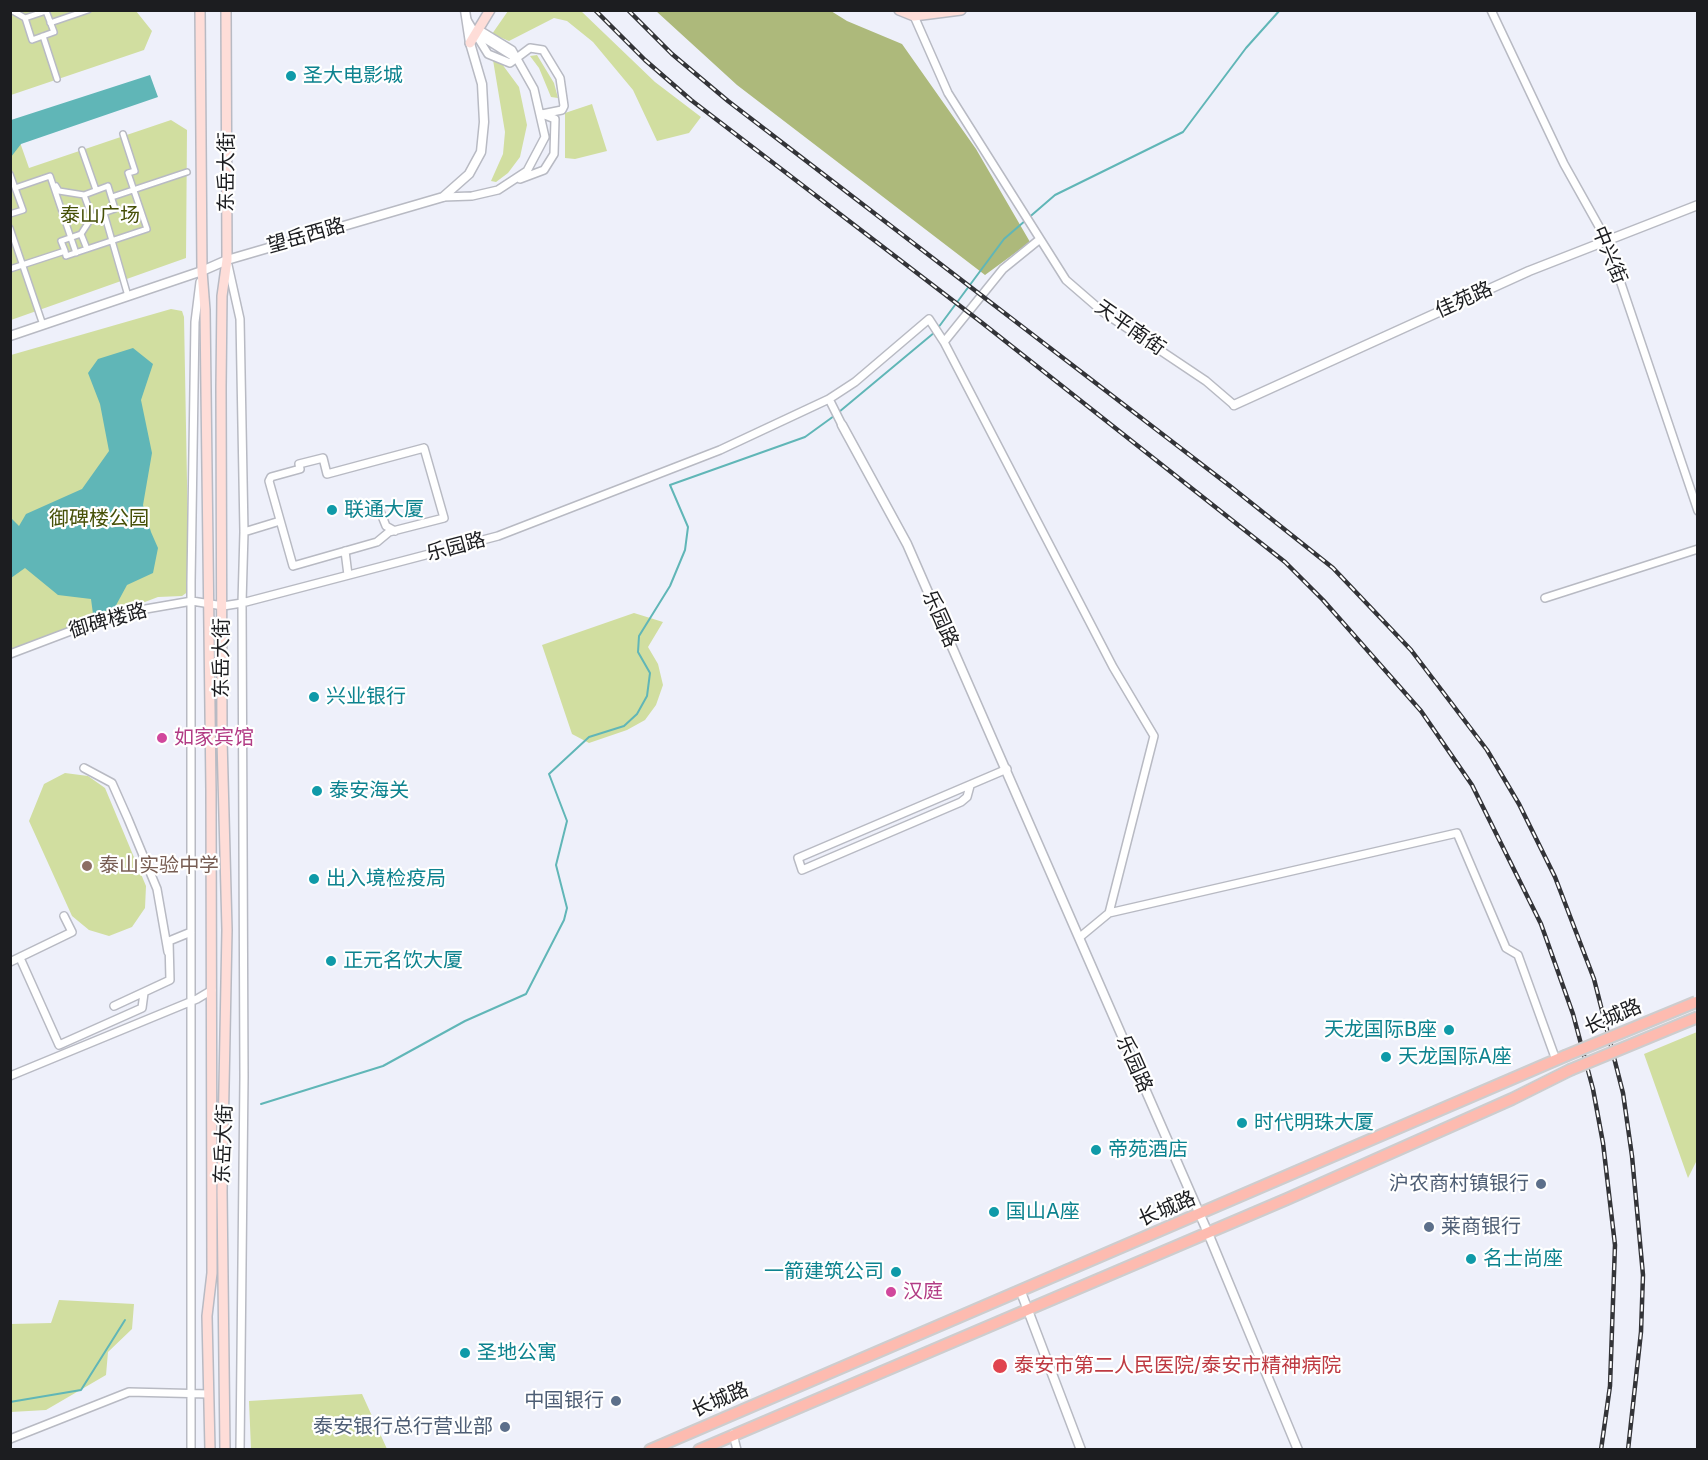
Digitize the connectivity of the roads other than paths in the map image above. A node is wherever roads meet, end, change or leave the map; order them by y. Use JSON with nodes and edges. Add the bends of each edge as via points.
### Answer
{"nodes":[{"id":1,"x":10,"y":10,"type":"edge"},
{"id":2,"x":88,"y":10,"type":"edge"},
{"id":3,"x":200,"y":10,"type":"edge"},
{"id":4,"x":226,"y":10,"type":"edge"},
{"id":5,"x":465,"y":10,"type":"edge"},
{"id":6,"x":490,"y":10,"type":"edge"},
{"id":7,"x":899,"y":10,"type":"edge"},
{"id":8,"x":961,"y":10,"type":"edge"},
{"id":9,"x":1491,"y":10,"type":"edge"},
{"id":10,"x":36,"y":12,"type":"edge"},
{"id":11,"x":914,"y":16,"type":"junction"},
{"id":12,"x":25,"y":18,"type":"junction"},
{"id":13,"x":467,"y":20,"type":"junction"},
{"id":14,"x":50,"y":23,"type":"junction"},
{"id":15,"x":475,"y":32,"type":"junction"},
{"id":16,"x":43,"y":36,"type":"junction"},
{"id":17,"x":470,"y":43,"type":"junction"},
{"id":18,"x":517,"y":59,"type":"junction"},
{"id":19,"x":57,"y":79,"type":"dead end"},
{"id":20,"x":542,"y":114,"type":"junction"},
{"id":21,"x":123,"y":134,"type":"dead end"},
{"id":22,"x":82,"y":150,"type":"dead end"},
{"id":23,"x":187,"y":172,"type":"dead end"},
{"id":24,"x":10,"y":174,"type":"edge"},
{"id":25,"x":50,"y":176,"type":"junction"},
{"id":26,"x":504,"y":186,"type":"junction"},
{"id":27,"x":15,"y":188,"type":"junction"},
{"id":28,"x":96,"y":190,"type":"junction"},
{"id":29,"x":134,"y":190,"type":"junction"},
{"id":30,"x":84,"y":195,"type":"junction"},
{"id":31,"x":112,"y":197,"type":"junction"},
{"id":32,"x":442,"y":197,"type":"junction"},
{"id":33,"x":1698,"y":206,"type":"edge"},
{"id":34,"x":104,"y":213,"type":"junction"},
{"id":35,"x":10,"y":214,"type":"edge"},
{"id":36,"x":92,"y":216,"type":"junction"},
{"id":37,"x":10,"y":228,"type":"edge"},
{"id":38,"x":81,"y":234,"type":"junction"},
{"id":39,"x":71,"y":237,"type":"junction"},
{"id":40,"x":1040,"y":239,"type":"junction"},
{"id":41,"x":1606,"y":239,"type":"junction"},
{"id":42,"x":113,"y":240,"type":"junction"},
{"id":43,"x":87,"y":249,"type":"junction"},
{"id":44,"x":65,"y":251,"type":"junction"},
{"id":45,"x":76,"y":253,"type":"junction"},
{"id":46,"x":227,"y":260,"type":"junction"},
{"id":47,"x":23,"y":265,"type":"junction"},
{"id":48,"x":10,"y":269,"type":"edge"},
{"id":49,"x":202,"y":271,"type":"junction"},
{"id":50,"x":128,"y":296,"type":"junction"},
{"id":51,"x":43,"y":325,"type":"junction"},
{"id":52,"x":10,"y":336,"type":"edge"},
{"id":53,"x":942,"y":339,"type":"junction"},
{"id":54,"x":831,"y":403,"type":"junction"},
{"id":55,"x":1234,"y":405,"type":"joint"},
{"id":56,"x":842,"y":425,"type":"joint"},
{"id":57,"x":378,"y":506,"type":"dead end"},
{"id":58,"x":1698,"y":511,"type":"edge"},
{"id":59,"x":280,"y":521,"type":"junction"},
{"id":60,"x":395,"y":531,"type":"junction"},
{"id":61,"x":244,"y":532,"type":"junction"},
{"id":62,"x":1698,"y":549,"type":"edge"},
{"id":63,"x":345,"y":551,"type":"junction"},
{"id":64,"x":348,"y":575,"type":"junction"},
{"id":65,"x":1545,"y":598,"type":"dead end"},
{"id":66,"x":192,"y":601,"type":"junction"},
{"id":67,"x":242,"y":603,"type":"junction"},
{"id":68,"x":207,"y":606,"type":"junction"},
{"id":69,"x":223,"y":606,"type":"junction"},
{"id":70,"x":10,"y":654,"type":"edge"},
{"id":71,"x":84,"y":768,"type":"dead end"},
{"id":72,"x":1007,"y":769,"type":"junction"},
{"id":73,"x":970,"y":786,"type":"junction"},
{"id":74,"x":1108,"y":913,"type":"junction"},
{"id":75,"x":64,"y":916,"type":"dead end"},
{"id":76,"x":165,"y":929,"type":"junction"},
{"id":77,"x":192,"y":932,"type":"junction"},
{"id":78,"x":1080,"y":937,"type":"junction"},
{"id":79,"x":169,"y":942,"type":"junction"},
{"id":80,"x":168,"y":952,"type":"junction"},
{"id":81,"x":20,"y":958,"type":"junction"},
{"id":82,"x":10,"y":962,"type":"edge"},
{"id":83,"x":212,"y":990,"type":"junction"},
{"id":84,"x":144,"y":993,"type":"junction"},
{"id":85,"x":192,"y":1001,"type":"junction"},
{"id":86,"x":1697,"y":1002,"type":"edge"},
{"id":87,"x":114,"y":1006,"type":"dead end"},
{"id":88,"x":1698,"y":1017,"type":"edge"},
{"id":89,"x":1560,"y":1058,"type":"junction"},
{"id":90,"x":10,"y":1076,"type":"edge"},
{"id":91,"x":1200,"y":1215,"type":"junction"},
{"id":92,"x":1208,"y":1233,"type":"junction"},
{"id":93,"x":1021,"y":1292,"type":"junction"},
{"id":94,"x":1027,"y":1308,"type":"junction"},
{"id":95,"x":191,"y":1393,"type":"junction"},
{"id":96,"x":209,"y":1394,"type":"junction"},
{"id":97,"x":733,"y":1434,"type":"junction"},
{"id":98,"x":10,"y":1439,"type":"edge"},
{"id":99,"x":191,"y":1449,"type":"edge"},
{"id":100,"x":210,"y":1449,"type":"edge"},
{"id":101,"x":225,"y":1449,"type":"edge"},
{"id":102,"x":240,"y":1449,"type":"edge"},
{"id":103,"x":650,"y":1449,"type":"edge"},
{"id":104,"x":699,"y":1449,"type":"edge"},
{"id":105,"x":736,"y":1449,"type":"edge"},
{"id":106,"x":1081,"y":1449,"type":"edge"},
{"id":107,"x":1298,"y":1449,"type":"edge"}],
"edges":[{"from":1,"to":12,"type":"street"},
{"from":2,"to":14,"type":"street"},
{"from":3,"to":49,"type":"main road","name":"东岳大街"},
{"from":4,"to":46,"type":"main road","name":"东岳大街"},
{"from":5,"to":13,"type":"street","name":"望岳西路"},
{"from":6,"to":15,"type":"main road"},
{"from":7,"to":11,"type":"main road"},
{"from":8,"to":11,"type":"main road"},
{"from":9,"to":41,"type":"street","name":"中兴街","via":[[1564,164]]},
{"from":10,"to":12,"type":"street"},
{"from":10,"to":14,"type":"street","via":[[46,11]]},
{"from":11,"to":40,"type":"street","name":"天平南街","via":[[948,93]]},
{"from":12,"to":16,"type":"street","via":[[32,40]]},
{"from":13,"to":15,"type":"street"},
{"from":13,"to":17,"type":"street","name":"望岳西路"},
{"from":14,"to":16,"type":"street","via":[[54,32]]},
{"from":15,"to":17,"type":"main road"},
{"from":15,"to":18,"type":"street"},
{"from":16,"to":19,"type":"street"},
{"from":17,"to":32,"type":"street","name":"望岳西路","via":[[482,84],[481,152],[469,174]]},
{"from":18,"to":20,"type":"street","via":[[534,89]]},
{"from":18,"to":20,"type":"street","via":[[530,48],[543,50],[560,78],[562,110]]},
{"from":20,"to":26,"type":"street","via":[[545,137],[527,171]]},
{"from":20,"to":26,"type":"street","via":[[555,119],[554,154],[544,170]]},
{"from":21,"to":29,"type":"street","via":[[135,171],[128,173]]},
{"from":22,"to":28,"type":"street"},
{"from":23,"to":29,"type":"street"},
{"from":24,"to":27,"type":"street"},
{"from":25,"to":27,"type":"street"},
{"from":25,"to":30,"type":"street","via":[[59,191]]},
{"from":25,"to":39,"type":"street"},
{"from":26,"to":32,"type":"street","via":[[472,196]]},
{"from":27,"to":35,"type":"street","via":[[22,210]]},
{"from":28,"to":30,"type":"street"},
{"from":28,"to":31,"type":"street","via":[[108,186]]},
{"from":29,"to":31,"type":"street"},
{"from":29,"to":42,"type":"street","via":[[147,229]]},
{"from":30,"to":36,"type":"street"},
{"from":31,"to":34,"type":"street","via":[[115,208]]},
{"from":32,"to":46,"type":"street","name":"望岳西路"},
{"from":33,"to":41,"type":"street","name":"佳苑路"},
{"from":34,"to":36,"type":"street"},
{"from":34,"to":42,"type":"street"},
{"from":36,"to":38,"type":"street"},
{"from":37,"to":47,"type":"street"},
{"from":38,"to":39,"type":"street"},
{"from":38,"to":43,"type":"street"},
{"from":39,"to":44,"type":"street","via":[[61,240]]},
{"from":39,"to":45,"type":"street"},
{"from":40,"to":53,"type":"street","via":[[1003,269]]},
{"from":40,"to":55,"type":"street","name":"天平南街","via":[[1066,280],[1088,299]]},
{"from":41,"to":55,"type":"street","name":"佳苑路","via":[[1529,270]]},
{"from":41,"to":58,"type":"street","name":"中兴街"},
{"from":42,"to":43,"type":"street"},
{"from":42,"to":50,"type":"street"},
{"from":43,"to":45,"type":"street"},
{"from":44,"to":45,"type":"street","via":[[66,256]]},
{"from":44,"to":47,"type":"street"},
{"from":46,"to":49,"type":"street","name":"望岳西路"},
{"from":46,"to":61,"type":"street","via":[[240,319]]},
{"from":46,"to":69,"type":"main road","name":"东岳大街","via":[[222,296]]},
{"from":47,"to":48,"type":"street"},
{"from":47,"to":51,"type":"street"},
{"from":49,"to":50,"type":"street","name":"望岳西路"},
{"from":49,"to":66,"type":"street","via":[[195,322]]},
{"from":49,"to":68,"type":"main road","name":"东岳大街"},
{"from":50,"to":51,"type":"street","name":"望岳西路"},
{"from":51,"to":52,"type":"street","name":"望岳西路"},
{"from":53,"to":54,"type":"street","via":[[929,319]]},
{"from":53,"to":74,"type":"street","via":[[1107,657],[1154,736]]},
{"from":54,"to":56,"type":"street","name":"乐园路"},
{"from":54,"to":64,"type":"street","name":"乐园路","via":[[498,537]]},
{"from":56,"to":72,"type":"street","name":"乐园路","via":[[907,544]]},
{"from":57,"to":60,"type":"street","via":[[386,526]]},
{"from":59,"to":60,"type":"street","via":[[271,477],[323,458],[327,474],[424,447],[444,518]]},
{"from":59,"to":61,"type":"street"},
{"from":59,"to":63,"type":"street","via":[[293,566]]},
{"from":60,"to":63,"type":"street","via":[[377,542]]},
{"from":61,"to":67,"type":"street"},
{"from":62,"to":65,"type":"street"},
{"from":63,"to":64,"type":"street"},
{"from":64,"to":67,"type":"street","name":"乐园路"},
{"from":66,"to":68,"type":"street","name":"御碑楼路"},
{"from":66,"to":70,"type":"street","name":"御碑楼路","via":[[140,610]]},
{"from":66,"to":77,"type":"street"},
{"from":67,"to":69,"type":"street","name":"乐园路"},
{"from":67,"to":102,"type":"street","via":[[244,1071]]},
{"from":68,"to":69,"type":"street","name":"乐园路"},
{"from":68,"to":83,"type":"main road","name":"东岳大街"},
{"from":69,"to":101,"type":"main road","name":"东岳大街","via":[[227,930],[222,1191]]},
{"from":71,"to":76,"type":"street","via":[[112,783],[157,889]]},
{"from":72,"to":73,"type":"street"},
{"from":72,"to":78,"type":"street","name":"乐园路"},
{"from":73,"to":73,"type":"street","via":[[798,858],[802,870],[961,802]]},
{"from":74,"to":78,"type":"street"},
{"from":74,"to":89,"type":"street","via":[[1457,833],[1506,948],[1518,955]]},
{"from":75,"to":81,"type":"street","via":[[72,932]]},
{"from":76,"to":79,"type":"street"},
{"from":76,"to":80,"type":"street"},
{"from":77,"to":79,"type":"street"},
{"from":77,"to":85,"type":"street"},
{"from":78,"to":91,"type":"street","name":"乐园路"},
{"from":79,"to":80,"type":"street"},
{"from":80,"to":84,"type":"street","via":[[170,980]]},
{"from":81,"to":82,"type":"street"},
{"from":81,"to":84,"type":"street","via":[[59,1045],[142,1008]]},
{"from":83,"to":85,"type":"street"},
{"from":83,"to":96,"type":"main road","name":"东岳大街"},
{"from":84,"to":87,"type":"street"},
{"from":85,"to":90,"type":"street"},
{"from":85,"to":95,"type":"street"},
{"from":86,"to":89,"type":"main road","name":"长城路","bridge":true},
{"from":88,"to":92,"type":"main road","name":"长城路","bridge":true,"via":[[1570,1070]]},
{"from":89,"to":91,"type":"main road","name":"长城路"},
{"from":91,"to":92,"type":"street","name":"乐园路"},
{"from":91,"to":93,"type":"main road","name":"长城路"},
{"from":92,"to":94,"type":"main road","name":"长城路"},
{"from":92,"to":107,"type":"street","name":"乐园路"},
{"from":93,"to":94,"type":"street"},
{"from":93,"to":103,"type":"main road","name":"长城路"},
{"from":94,"to":97,"type":"main road","name":"长城路"},
{"from":94,"to":106,"type":"street"},
{"from":95,"to":96,"type":"street"},
{"from":95,"to":98,"type":"street","via":[[129,1392]]},
{"from":95,"to":99,"type":"street"},
{"from":96,"to":100,"type":"main road","name":"东岳大街"},
{"from":97,"to":104,"type":"main road","name":"长城路"},
{"from":97,"to":105,"type":"street"}]}
